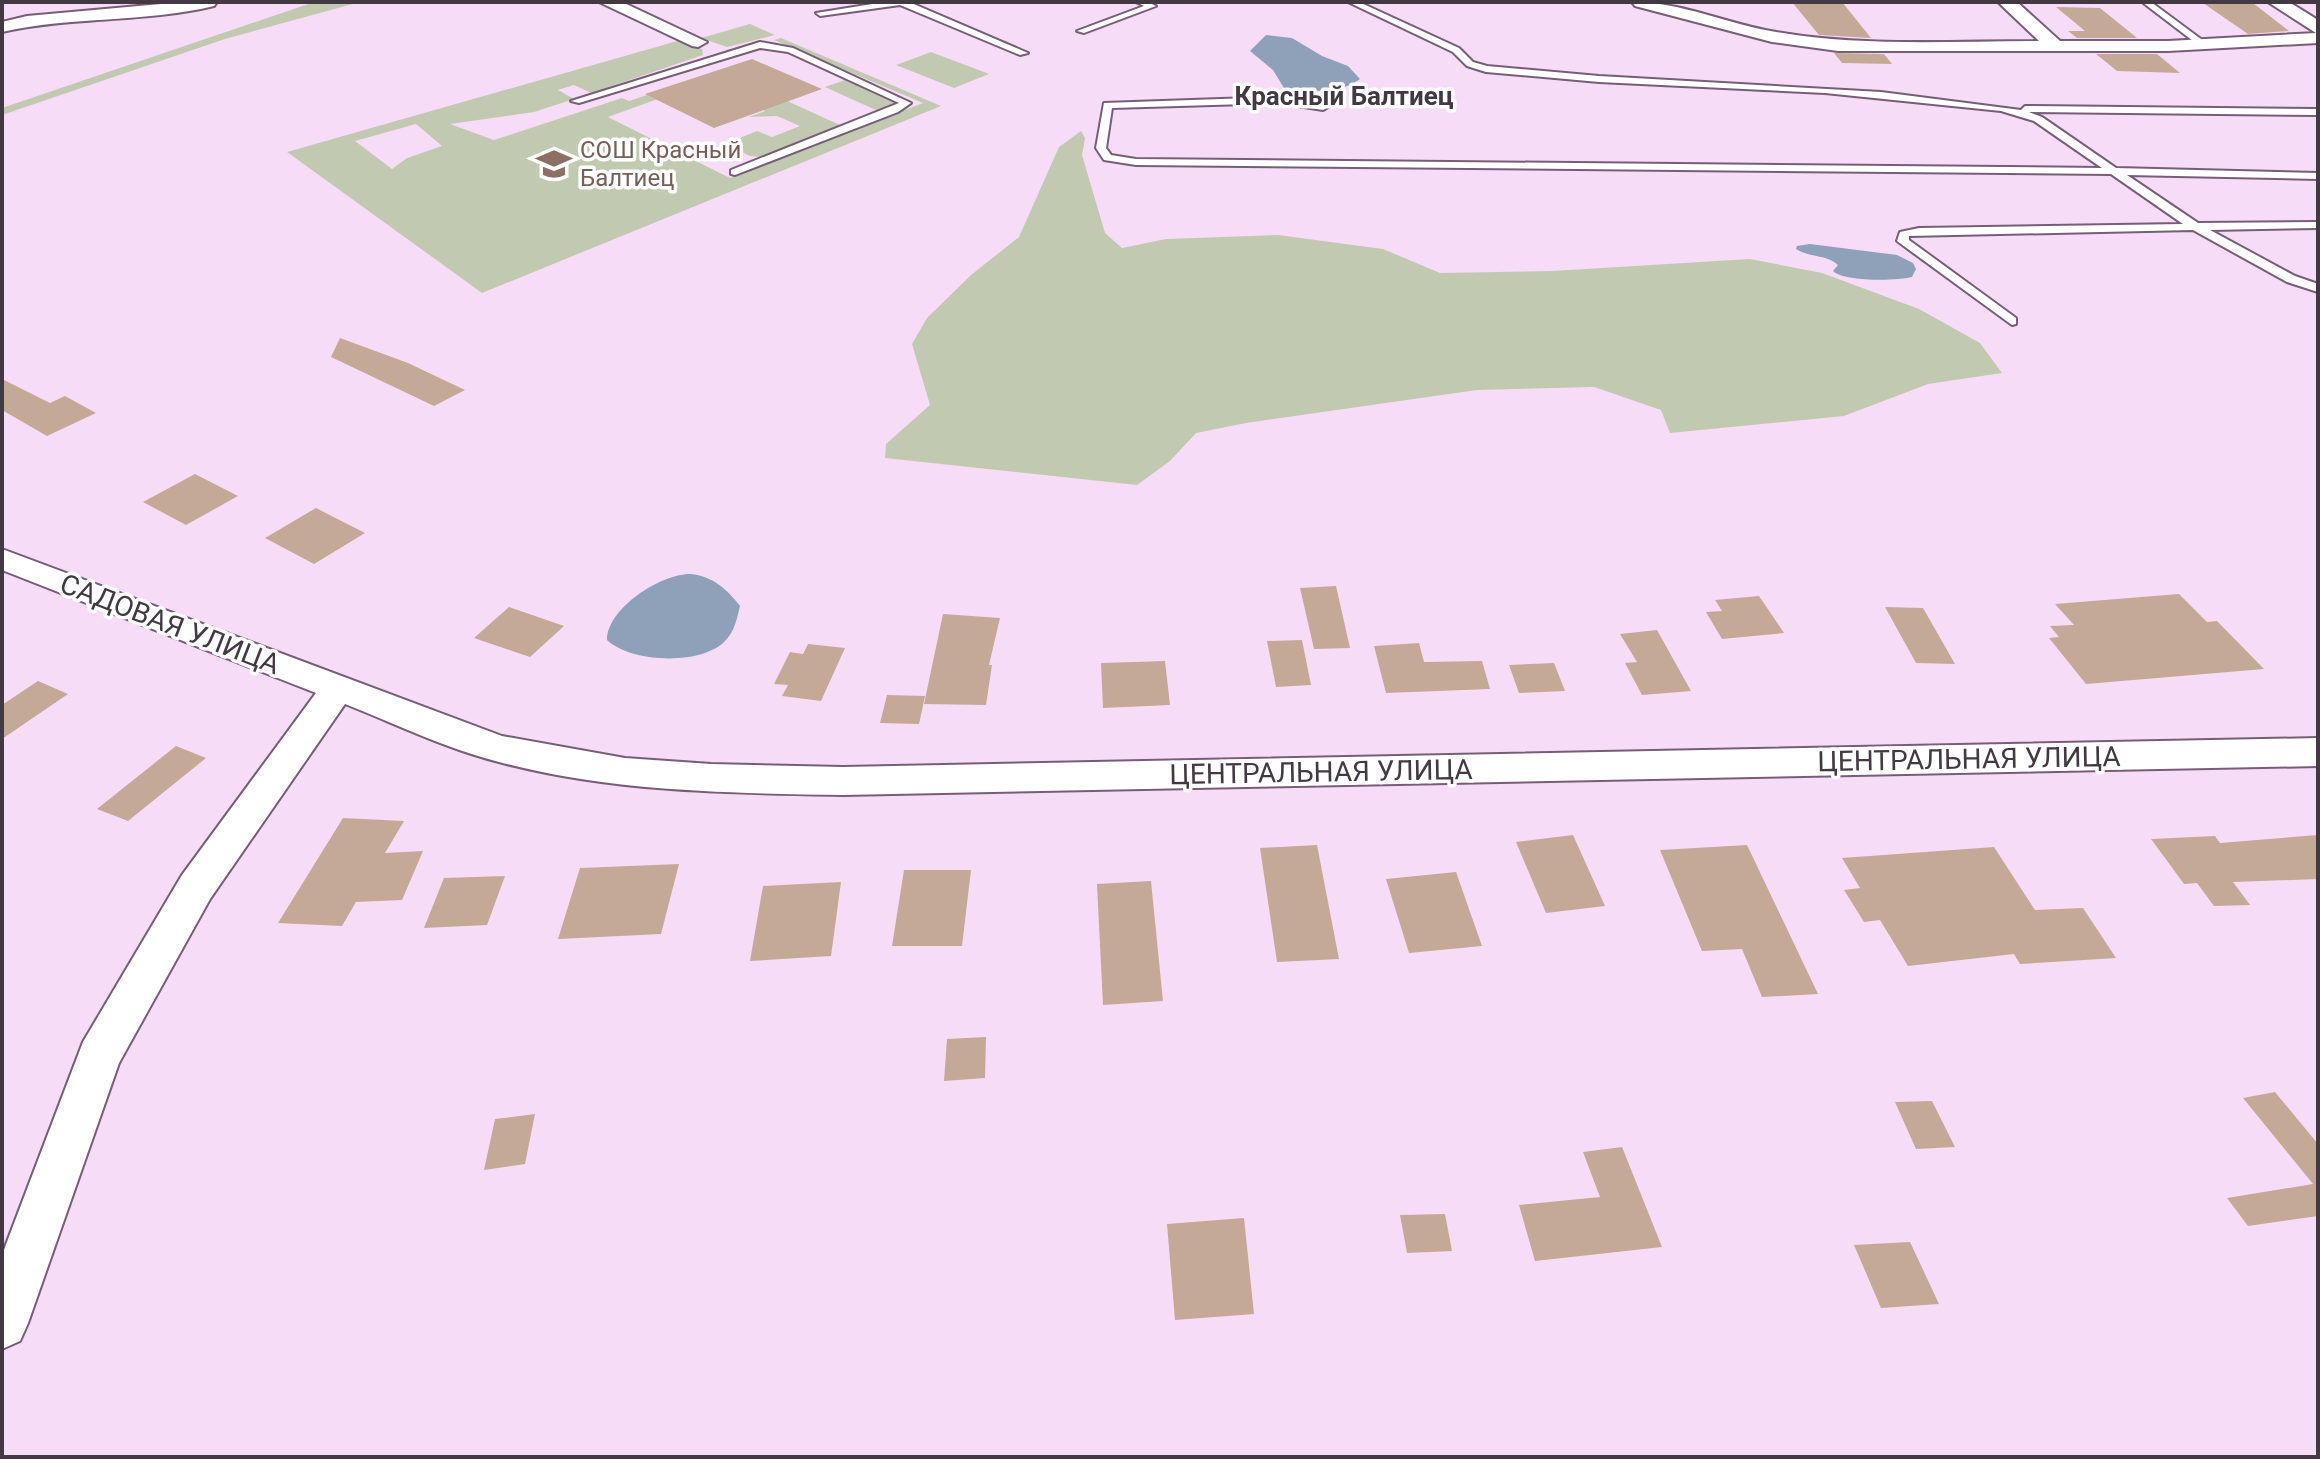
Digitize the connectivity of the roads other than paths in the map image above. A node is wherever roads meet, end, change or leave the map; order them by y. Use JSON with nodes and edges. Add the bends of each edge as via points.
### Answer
{"nodes":[{"id":1,"x":208,"y":2,"type":"edge"},
{"id":2,"x":608,"y":2,"type":"edge"},
{"id":3,"x":902,"y":2,"type":"edge"},
{"id":4,"x":1140,"y":2,"type":"edge"},
{"id":5,"x":1352,"y":2,"type":"edge"},
{"id":6,"x":1641,"y":2,"type":"edge"},
{"id":7,"x":2007,"y":2,"type":"edge"},
{"id":8,"x":2146,"y":2,"type":"edge"},
{"id":9,"x":2277,"y":2,"type":"edge"},
{"id":10,"x":820,"y":13,"type":"dead end"},
{"id":11,"x":2,"y":27,"type":"edge"},
{"id":12,"x":2318,"y":28,"type":"edge"},
{"id":13,"x":1081,"y":31,"type":"dead end"},
{"id":14,"x":2318,"y":38,"type":"edge"},
{"id":15,"x":698,"y":42,"type":"joint"},
{"id":16,"x":2204,"y":45,"type":"junction"},
{"id":17,"x":2055,"y":46,"type":"junction"},
{"id":18,"x":1023,"y":53,"type":"dead end"},
{"id":19,"x":729,"y":56,"type":"junction"},
{"id":20,"x":576,"y":101,"type":"dead end"},
{"id":21,"x":1323,"y":107,"type":"dead end"},
{"id":22,"x":2017,"y":109,"type":"junction"},
{"id":23,"x":2318,"y":112,"type":"edge"},
{"id":24,"x":2115,"y":171,"type":"junction"},
{"id":25,"x":735,"y":172,"type":"dead end"},
{"id":26,"x":2318,"y":176,"type":"edge"},
{"id":27,"x":2318,"y":225,"type":"edge"},
{"id":28,"x":2194,"y":226,"type":"junction"},
{"id":29,"x":2318,"y":288,"type":"edge"},
{"id":30,"x":2012,"y":321,"type":"dead end"},
{"id":31,"x":2,"y":559,"type":"edge"},
{"id":32,"x":338,"y":688,"type":"junction"},
{"id":33,"x":2318,"y":752,"type":"edge"},
{"id":34,"x":2,"y":1323,"type":"edge"}],
"edges":[{"from":1,"to":11,"type":"street","via":[[144,13],[64,15]]},
{"from":2,"to":15,"type":"street"},
{"from":3,"to":10,"type":"lane"},
{"from":3,"to":18,"type":"lane"},
{"from":4,"to":13,"type":"lane","via":[[1152,6]]},
{"from":5,"to":22,"type":"lane","via":[[1486,69],[1686,86],[1887,94]]},
{"from":6,"to":17,"type":"street","via":[[1812,44]]},
{"from":7,"to":17,"type":"street"},
{"from":8,"to":16,"type":"lane"},
{"from":9,"to":12,"type":"street"},
{"from":14,"to":16,"type":"street"},
{"from":15,"to":19,"type":"lane"},
{"from":16,"to":17,"type":"street"},
{"from":19,"to":20,"type":"lane"},
{"from":19,"to":25,"type":"lane","via":[[760,45],[790,50],[906,103]]},
{"from":21,"to":24,"type":"lane","via":[[1278,100],[1107,105],[1101,148],[1108,158],[1136,162]]},
{"from":22,"to":23,"type":"lane"},
{"from":22,"to":24,"type":"lane"},
{"from":24,"to":26,"type":"lane"},
{"from":24,"to":28,"type":"lane"},
{"from":27,"to":28,"type":"lane"},
{"from":28,"to":29,"type":"lane","via":[[2291,279]]},
{"from":28,"to":30,"type":"lane","via":[[1904,234],[1903,241]]},
{"from":31,"to":32,"type":"street","name":"САДОВАЯ УЛИЦА"},
{"from":32,"to":33,"type":"street","name":"ЦЕНТРАЛЬНАЯ УЛИЦА","via":[[496,748],[552,763],[707,779],[843,781]]},
{"from":32,"to":34,"type":"street","via":[[196,887],[99,1056]]}]}
